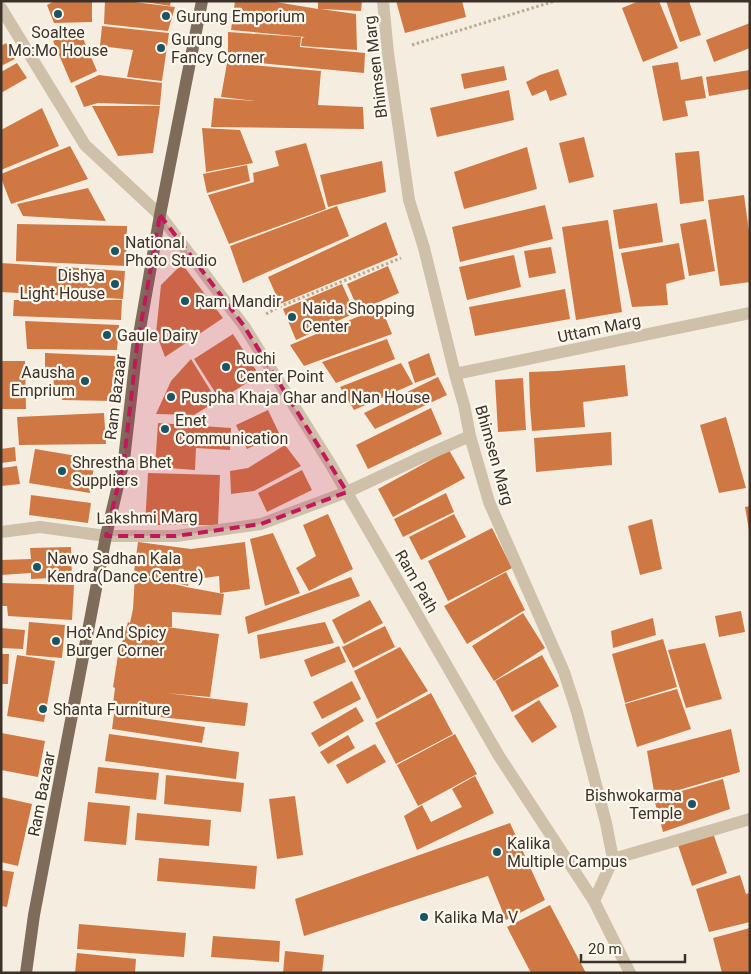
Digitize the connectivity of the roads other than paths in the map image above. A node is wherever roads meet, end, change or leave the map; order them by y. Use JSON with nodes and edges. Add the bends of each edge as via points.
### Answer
{"nodes":[{"id":1,"x":202,"y":1,"type":"edge"},
{"id":2,"x":383,"y":1,"type":"edge"},
{"id":3,"x":1,"y":8,"type":"edge"},
{"id":4,"x":160,"y":215,"type":"junction"},
{"id":5,"x":750,"y":313,"type":"edge"},
{"id":6,"x":455,"y":374,"type":"junction"},
{"id":7,"x":470,"y":436,"type":"junction"},
{"id":8,"x":347,"y":492,"type":"junction"},
{"id":9,"x":1,"y":532,"type":"edge"},
{"id":10,"x":106,"y":536,"type":"junction"},
{"id":11,"x":750,"y":819,"type":"edge"},
{"id":12,"x":613,"y":859,"type":"junction"},
{"id":13,"x":594,"y":901,"type":"junction"},
{"id":14,"x":26,"y":973,"type":"edge"},
{"id":15,"x":630,"y":973,"type":"edge"}],
"edges":[{"from":1,"to":4,"type":"main road","name":"Ram Bazaar"},
{"from":2,"to":6,"type":"street","name":"Bhimsen Marg","via":[[409,200]]},
{"from":3,"to":4,"type":"street","name":"Ram Path","via":[[85,145]]},
{"from":4,"to":8,"type":"street","name":"Ram Path","via":[[244,326]]},
{"from":4,"to":10,"type":"main road","name":"Ram Bazaar","via":[[137,346],[124,460]]},
{"from":5,"to":6,"type":"street","name":"Uttam Marg"},
{"from":6,"to":7,"type":"street","name":"Bhimsen Marg"},
{"from":7,"to":8,"type":"street","name":"Lakshmi Marg"},
{"from":7,"to":12,"type":"street","name":"Bhimsen Marg","via":[[489,502],[564,672]]},
{"from":8,"to":10,"type":"street","name":"Lakshmi Marg","via":[[261,524],[176,536]]},
{"from":8,"to":13,"type":"street","name":"Ram Path","via":[[499,756]]},
{"from":9,"to":10,"type":"street","name":"Lakshmi Marg","via":[[40,527]]},
{"from":10,"to":14,"type":"main road","name":"Ram Bazaar","via":[[34,915]]},
{"from":11,"to":12,"type":"street"},
{"from":12,"to":13,"type":"street"},
{"from":13,"to":15,"type":"street","name":"Ram Path"}]}
